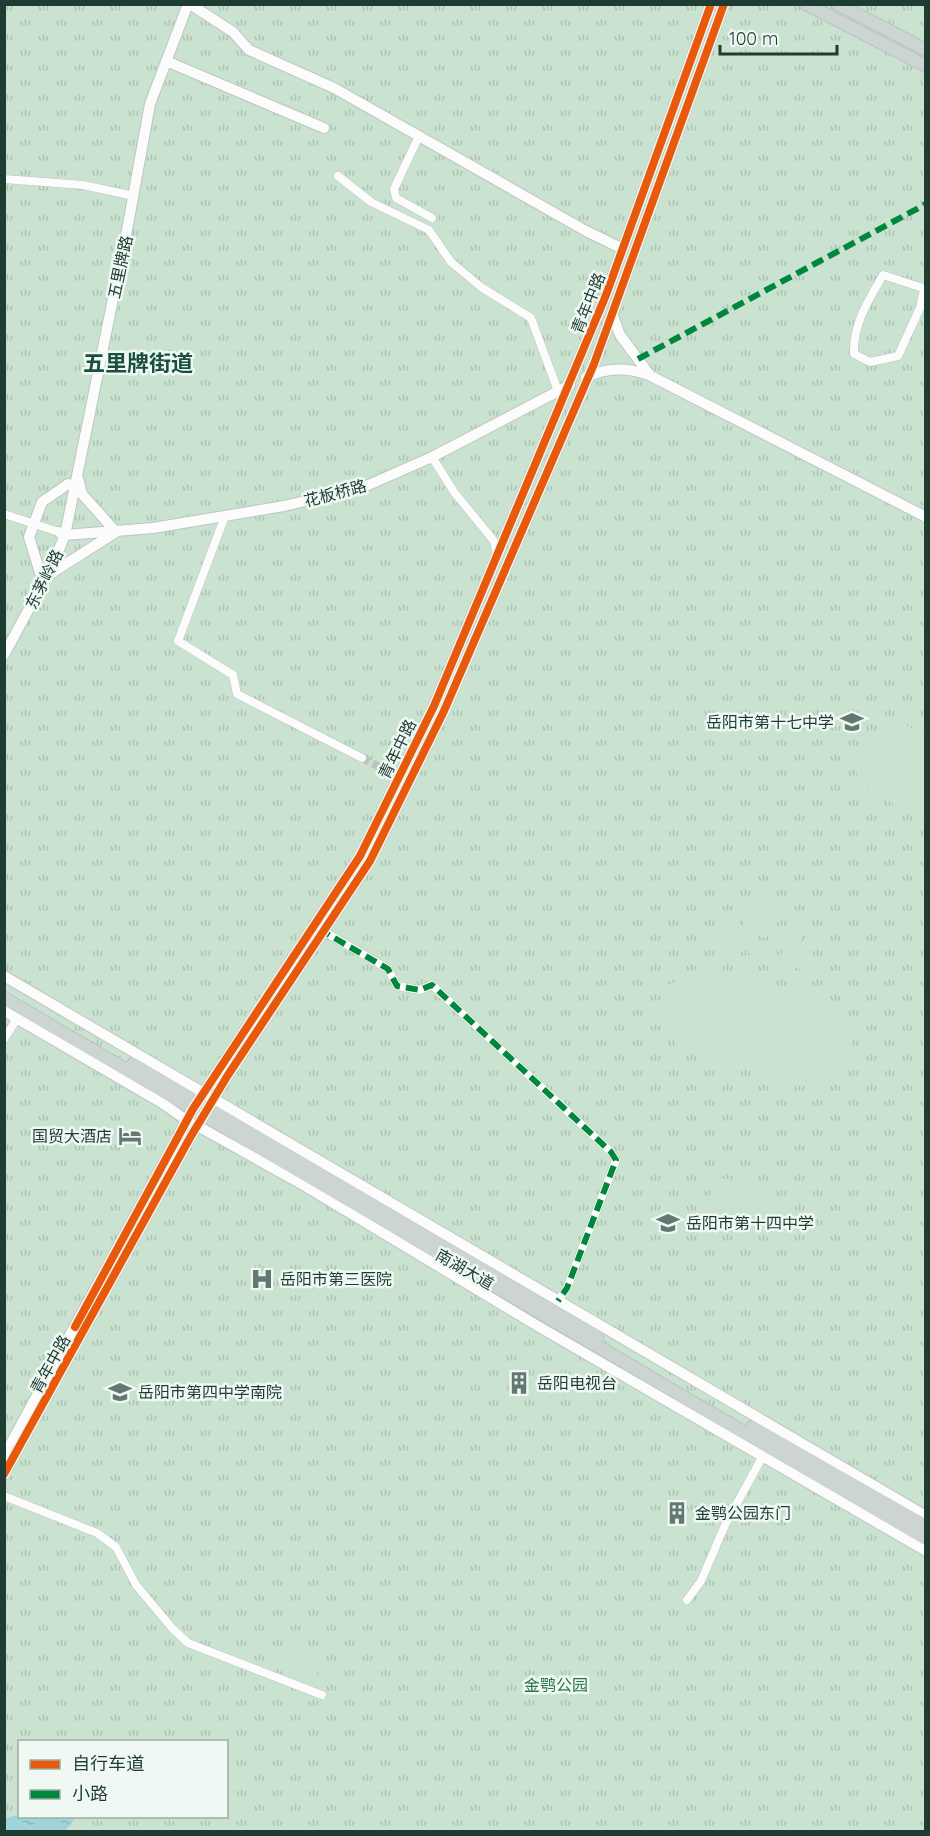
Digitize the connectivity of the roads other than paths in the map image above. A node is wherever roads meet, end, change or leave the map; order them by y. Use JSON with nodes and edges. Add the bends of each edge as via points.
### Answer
{"nodes":[{"id":1,"x":180,"y":4,"type":"edge"},
{"id":2,"x":189,"y":4,"type":"edge"},
{"id":3,"x":735,"y":4,"type":"edge"},
{"id":4,"x":806,"y":4,"type":"edge"},
{"id":5,"x":838,"y":4,"type":"edge"},
{"id":6,"x":715,"y":6,"type":"edge"},
{"id":7,"x":926,"y":50,"type":"edge"},
{"id":8,"x":166,"y":62,"type":"junction"},
{"id":9,"x":926,"y":66,"type":"edge"},
{"id":10,"x":324,"y":128,"type":"dead end"},
{"id":11,"x":419,"y":136,"type":"junction"},
{"id":12,"x":338,"y":176,"type":"dead end"},
{"id":13,"x":4,"y":179,"type":"edge"},
{"id":14,"x":130,"y":195,"type":"junction"},
{"id":15,"x":432,"y":218,"type":"dead end"},
{"id":16,"x":623,"y":249,"type":"junction"},
{"id":17,"x":925,"y":289,"type":"edge"},
{"id":18,"x":613,"y":316,"type":"junction"},
{"id":19,"x":649,"y":375,"type":"junction"},
{"id":20,"x":588,"y":376,"type":"junction"},
{"id":21,"x":562,"y":388,"type":"junction"},
{"id":22,"x":432,"y":457,"type":"junction"},
{"id":23,"x":77,"y":476,"type":"junction"},
{"id":24,"x":68,"y":484,"type":"junction"},
{"id":25,"x":4,"y":514,"type":"edge"},
{"id":26,"x":225,"y":516,"type":"junction"},
{"id":27,"x":926,"y":517,"type":"edge"},
{"id":28,"x":34,"y":523,"type":"junction"},
{"id":29,"x":116,"y":532,"type":"junction"},
{"id":30,"x":62,"y":533,"type":"junction"},
{"id":31,"x":498,"y":557,"type":"junction"},
{"id":32,"x":44,"y":574,"type":"junction"},
{"id":33,"x":4,"y":643,"type":"edge"},
{"id":34,"x":4,"y":655,"type":"edge"},
{"id":35,"x":362,"y":758,"type":"tunnel mouth"},
{"id":36,"x":319,"y":929,"type":"junction"},
{"id":37,"x":4,"y":976,"type":"edge"},
{"id":38,"x":4,"y":989,"type":"edge"},
{"id":39,"x":4,"y":998,"type":"edge"},
{"id":40,"x":4,"y":1011,"type":"edge"},
{"id":41,"x":17,"y":1018,"type":"junction"},
{"id":42,"x":4,"y":1040,"type":"edge"},
{"id":43,"x":200,"y":1112,"type":"junction"},
{"id":44,"x":558,"y":1301,"type":"junction"},
{"id":45,"x":4,"y":1456,"type":"edge"},
{"id":46,"x":763,"y":1456,"type":"junction"},
{"id":47,"x":4,"y":1474,"type":"edge"},
{"id":48,"x":4,"y":1496,"type":"edge"},
{"id":49,"x":926,"y":1516,"type":"edge"},
{"id":50,"x":926,"y":1526,"type":"edge"},
{"id":51,"x":926,"y":1539,"type":"edge"},
{"id":52,"x":926,"y":1551,"type":"edge"},
{"id":53,"x":687,"y":1600,"type":"dead end"},
{"id":54,"x":322,"y":1695,"type":"dead end"}],
"edges":[{"from":1,"to":14,"type":"main road","name":"五里牌路","via":[[143,102]]},
{"from":2,"to":8,"type":"main road","name":"五里牌路"},
{"from":2,"to":11,"type":"main road","via":[[233,32],[249,50],[334,88]]},
{"from":3,"to":6,"type":"main road"},
{"from":4,"to":9,"type":"main road"},
{"from":5,"to":7,"type":"main road"},
{"from":6,"to":16,"type":"main road","name":"青年中路"},
{"from":6,"to":18,"type":"main road","name":"青年中路"},
{"from":8,"to":10,"type":"main road"},
{"from":8,"to":14,"type":"main road","name":"五里牌路","via":[[150,104]]},
{"from":11,"to":15,"type":"street","via":[[394,189],[396,198]]},
{"from":11,"to":16,"type":"main road"},
{"from":12,"to":21,"type":"street","via":[[371,202],[429,230],[451,262],[481,287],[531,318]]},
{"from":13,"to":14,"type":"street","via":[[83,185]]},
{"from":14,"to":23,"type":"main road","name":"五里牌路"},
{"from":14,"to":24,"type":"main road","name":"五里牌路"},
{"from":16,"to":21,"type":"main road","name":"青年中路"},
{"from":17,"to":17,"type":"street","via":[[884,275],[863,308],[854,338],[854,354],[870,362],[898,356]]},
{"from":18,"to":19,"type":"main road","via":[[620,336]]},
{"from":18,"to":20,"type":"main road","name":"青年中路"},
{"from":19,"to":20,"type":"main road","name":"花板桥路","via":[[634,369],[604,369]]},
{"from":19,"to":27,"type":"main road"},
{"from":20,"to":21,"type":"main road","name":"花板桥路"},
{"from":20,"to":36,"type":"main road","name":"青年中路","via":[[444,711],[370,861]]},
{"from":21,"to":22,"type":"main road","name":"花板桥路"},
{"from":21,"to":31,"type":"main road","name":"青年中路"},
{"from":22,"to":26,"type":"main road","name":"花板桥路","via":[[364,487],[284,507]]},
{"from":22,"to":31,"type":"street","via":[[454,492],[494,541]]},
{"from":23,"to":29,"type":"main road","via":[[82,494]]},
{"from":23,"to":30,"type":"main road","name":"五里牌路"},
{"from":24,"to":28,"type":"main road","via":[[42,502]]},
{"from":24,"to":30,"type":"main road","name":"五里牌路"},
{"from":25,"to":28,"type":"street"},
{"from":26,"to":29,"type":"main road","name":"花板桥路"},
{"from":26,"to":35,"type":"street","via":[[178,641],[233,675],[237,694]]},
{"from":28,"to":30,"type":"street"},
{"from":28,"to":32,"type":"main road","via":[[29,537]]},
{"from":29,"to":30,"type":"main road","name":"花板桥路"},
{"from":29,"to":32,"type":"main road"},
{"from":30,"to":32,"type":"main road","name":"东茅岭路"},
{"from":31,"to":36,"type":"main road","name":"青年中路","via":[[434,706]]},
{"from":32,"to":33,"type":"main road","name":"东茅岭路"},
{"from":32,"to":34,"type":"main road","name":"东茅岭路"},
{"from":36,"to":43,"type":"main road","name":"青年中路"},
{"from":36,"to":44,"type":"street","via":[[388,969],[397,986],[420,990],[432,986],[611,1152],[616,1160],[567,1288]]},
{"from":37,"to":43,"type":"main road"},
{"from":38,"to":43,"type":"main road","name":"南湖大道"},
{"from":39,"to":43,"type":"main road","name":"南湖大道"},
{"from":40,"to":41,"type":"main road"},
{"from":41,"to":42,"type":"street"},
{"from":41,"to":43,"type":"main road"},
{"from":43,"to":44,"type":"main road"},
{"from":43,"to":45,"type":"main road","name":"青年中路"},
{"from":43,"to":46,"type":"main road","via":[[305,1186]]},
{"from":43,"to":47,"type":"main road","name":"青年中路"},
{"from":43,"to":50,"type":"main road","name":"南湖大道"},
{"from":43,"to":51,"type":"main road","name":"南湖大道"},
{"from":44,"to":49,"type":"main road"},
{"from":46,"to":52,"type":"main road"},
{"from":46,"to":53,"type":"street","via":[[726,1523],[701,1581]]},
{"from":48,"to":54,"type":"street","via":[[97,1533],[116,1547],[136,1585],[188,1643]]}]}
